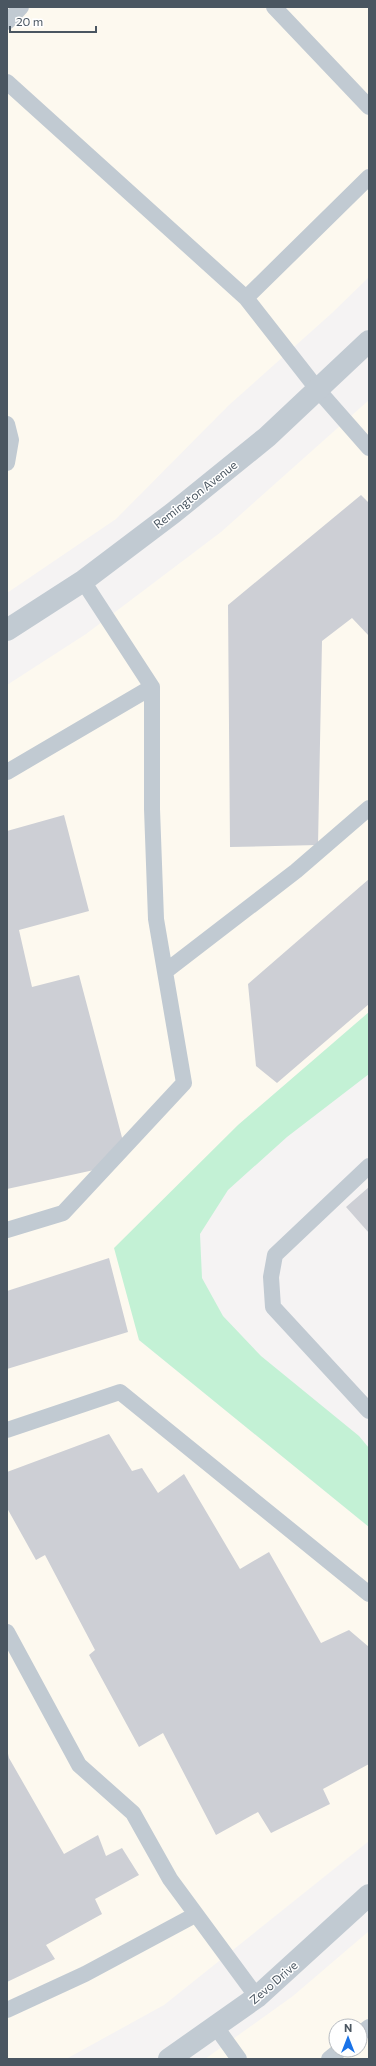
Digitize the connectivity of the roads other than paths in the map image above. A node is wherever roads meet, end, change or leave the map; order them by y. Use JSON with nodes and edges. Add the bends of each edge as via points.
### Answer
{"nodes":[{"id":1,"x":21,"y":7,"type":"edge"},
{"id":2,"x":274,"y":7,"type":"edge"},
{"id":3,"x":7,"y":22,"type":"edge"},
{"id":4,"x":7,"y":82,"type":"edge"},
{"id":5,"x":369,"y":108,"type":"edge"},
{"id":6,"x":369,"y":177,"type":"edge"},
{"id":7,"x":246,"y":298,"type":"junction"},
{"id":8,"x":369,"y":341,"type":"edge"},
{"id":9,"x":318,"y":390,"type":"junction"},
{"id":10,"x":7,"y":424,"type":"edge"},
{"id":11,"x":369,"y":448,"type":"edge"},
{"id":12,"x":7,"y":463,"type":"edge"},
{"id":13,"x":83,"y":581,"type":"junction"},
{"id":14,"x":7,"y":630,"type":"edge"},
{"id":15,"x":152,"y":687,"type":"junction"},
{"id":16,"x":7,"y":772,"type":"edge"},
{"id":17,"x":369,"y":808,"type":"edge"},
{"id":18,"x":166,"y":971,"type":"junction"},
{"id":19,"x":369,"y":1166,"type":"edge"},
{"id":20,"x":7,"y":1230,"type":"edge"},
{"id":21,"x":369,"y":1411,"type":"edge"},
{"id":22,"x":7,"y":1430,"type":"edge"},
{"id":23,"x":369,"y":1594,"type":"edge"},
{"id":24,"x":7,"y":1632,"type":"edge"},
{"id":25,"x":369,"y":1895,"type":"edge"},
{"id":26,"x":195,"y":1915,"type":"junction"},
{"id":27,"x":257,"y":1997,"type":"junction"},
{"id":28,"x":7,"y":2010,"type":"edge"},
{"id":29,"x":216,"y":2026,"type":"junction"},
{"id":30,"x":169,"y":2059,"type":"edge"},
{"id":31,"x":239,"y":2059,"type":"edge"}],
"edges":[{"from":1,"to":3,"type":"lane"},
{"from":2,"to":5,"type":"lane"},
{"from":4,"to":7,"type":"lane"},
{"from":6,"to":7,"type":"lane"},
{"from":7,"to":9,"type":"lane"},
{"from":8,"to":9,"type":"street","name":"Remington Avenue"},
{"from":9,"to":11,"type":"lane"},
{"from":9,"to":13,"type":"street","name":"Remington Avenue","via":[[174,513]]},
{"from":10,"to":12,"type":"lane","via":[[11,440]]},
{"from":13,"to":14,"type":"street","name":"Remington Avenue"},
{"from":13,"to":15,"type":"lane"},
{"from":15,"to":16,"type":"lane"},
{"from":15,"to":18,"type":"lane","via":[[152,809],[156,911]]},
{"from":17,"to":18,"type":"lane","via":[[296,872]]},
{"from":18,"to":20,"type":"lane","via":[[184,1083],[63,1213]]},
{"from":19,"to":21,"type":"lane","via":[[275,1255],[271,1277],[273,1307]]},
{"from":22,"to":23,"type":"lane","via":[[120,1392]]},
{"from":24,"to":26,"type":"lane","via":[[79,1765],[133,1813],[170,1879]]},
{"from":25,"to":27,"type":"street","name":"Zevo Drive"},
{"from":26,"to":27,"type":"lane"},
{"from":26,"to":28,"type":"lane","via":[[85,1974]]},
{"from":27,"to":29,"type":"street","name":"Zevo Drive"},
{"from":29,"to":30,"type":"street","name":"Zevo Drive"},
{"from":29,"to":31,"type":"lane"}]}
